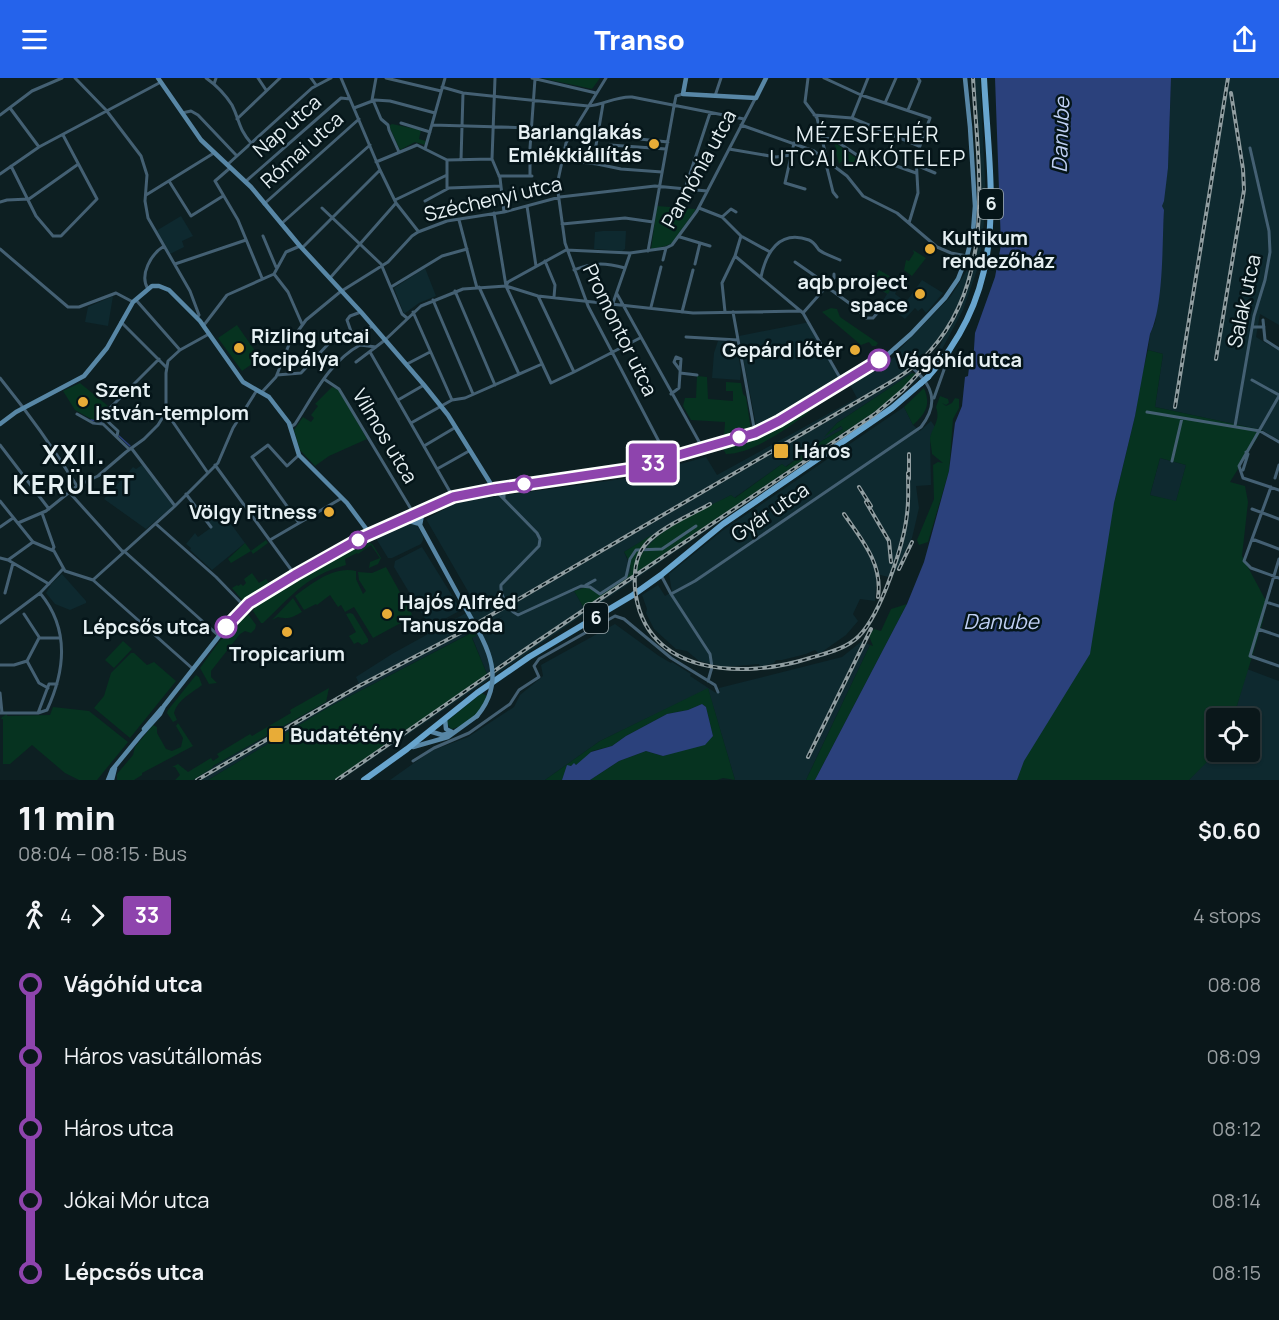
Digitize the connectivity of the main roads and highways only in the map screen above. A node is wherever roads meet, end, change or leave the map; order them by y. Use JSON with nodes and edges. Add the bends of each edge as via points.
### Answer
{"nodes":[{"id":1,"x":984,"y":78,"type":"edge"},
{"id":2,"x":364,"y":780,"type":"edge"}],
"edges":[{"from":1,"to":2,"type":"main road","number":"6","bridge":true,"via":[[991,196],[987,260],[976,299],[952,347],[928,377],[892,408],[723,524],[661,575],[529,657]]}]}
